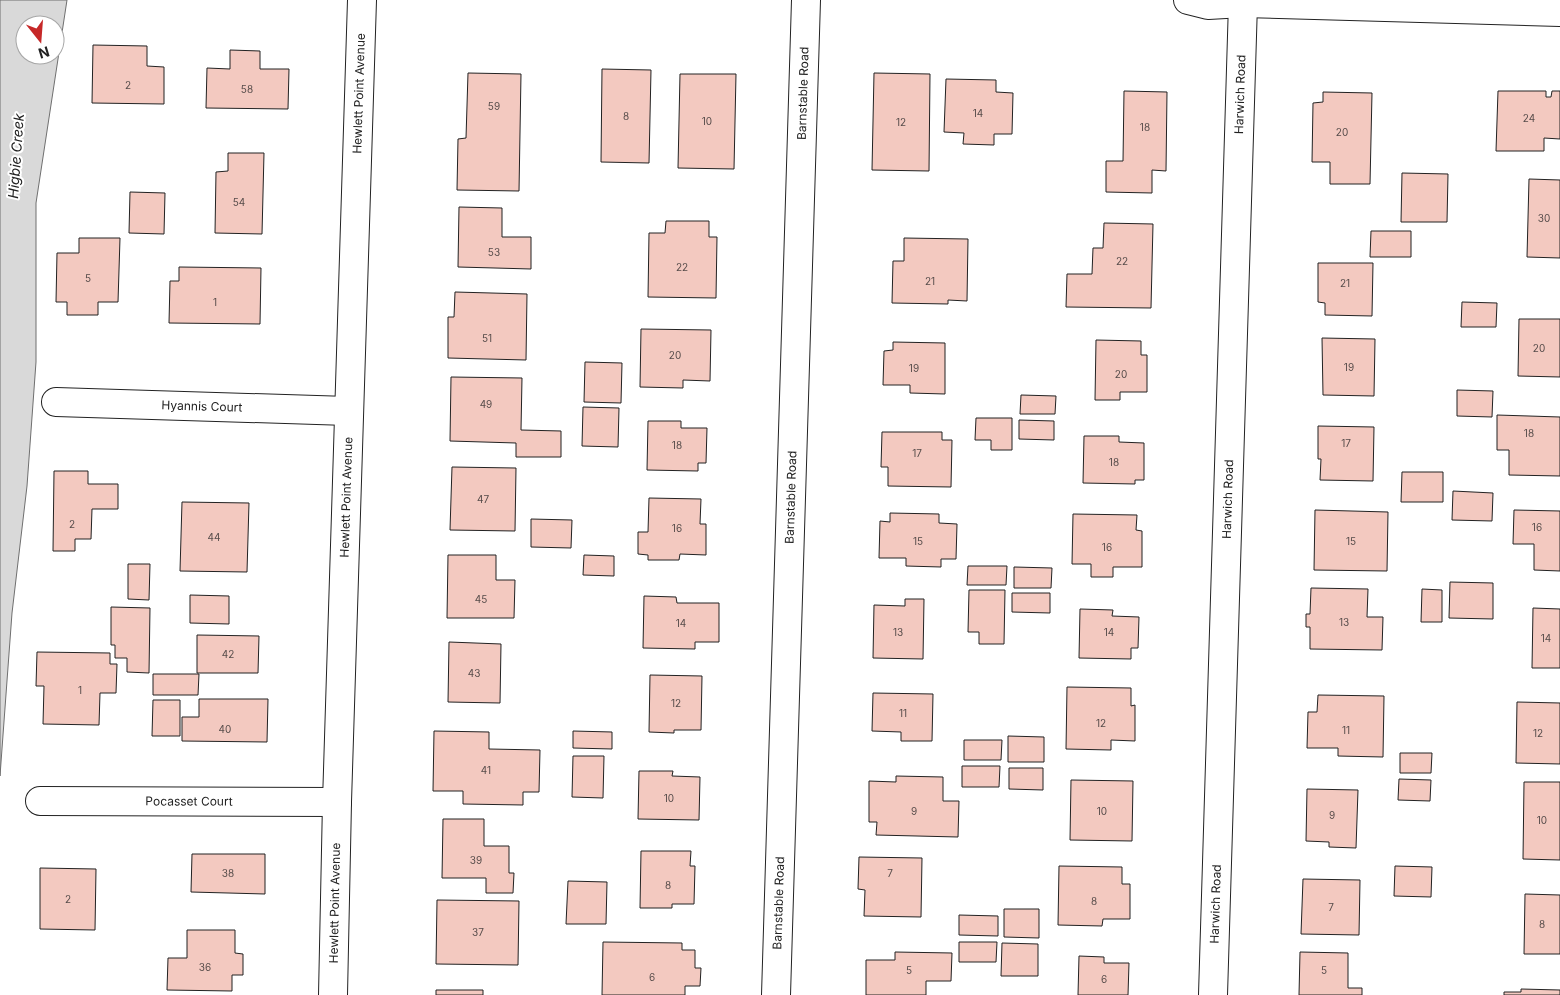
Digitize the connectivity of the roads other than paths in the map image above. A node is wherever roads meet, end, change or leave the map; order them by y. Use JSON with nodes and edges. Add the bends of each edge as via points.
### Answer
{"nodes":[{"id":1,"x":362,"y":0,"type":"edge"},
{"id":2,"x":806,"y":0,"type":"edge"},
{"id":3,"x":1188,"y":0,"type":"edge"},
{"id":4,"x":1242,"y":2,"type":"junction"},
{"id":5,"x":1560,"y":12,"type":"edge"},
{"id":6,"x":56,"y":402,"type":"dead end"},
{"id":7,"x":348,"y":411,"type":"junction"},
{"id":8,"x":40,"y":801,"type":"dead end"},
{"id":9,"x":337,"y":802,"type":"junction"},
{"id":10,"x":333,"y":995,"type":"edge"},
{"id":11,"x":776,"y":995,"type":"edge"},
{"id":12,"x":1213,"y":995,"type":"edge"}],
"edges":[{"from":1,"to":7,"type":"street","name":"Hewlett Point Avenue"},
{"from":2,"to":11,"type":"street","name":"Barnstable Road"},
{"from":3,"to":4,"type":"street","via":[[1208,4]]},
{"from":4,"to":5,"type":"street"},
{"from":4,"to":12,"type":"street","name":"Harwich Road"},
{"from":6,"to":7,"type":"street","name":"Hyannis Court"},
{"from":7,"to":9,"type":"street","name":"Hewlett Point Avenue"},
{"from":8,"to":9,"type":"street","name":"Pocasset Court"},
{"from":9,"to":10,"type":"street","name":"Hewlett Point Avenue"}]}
